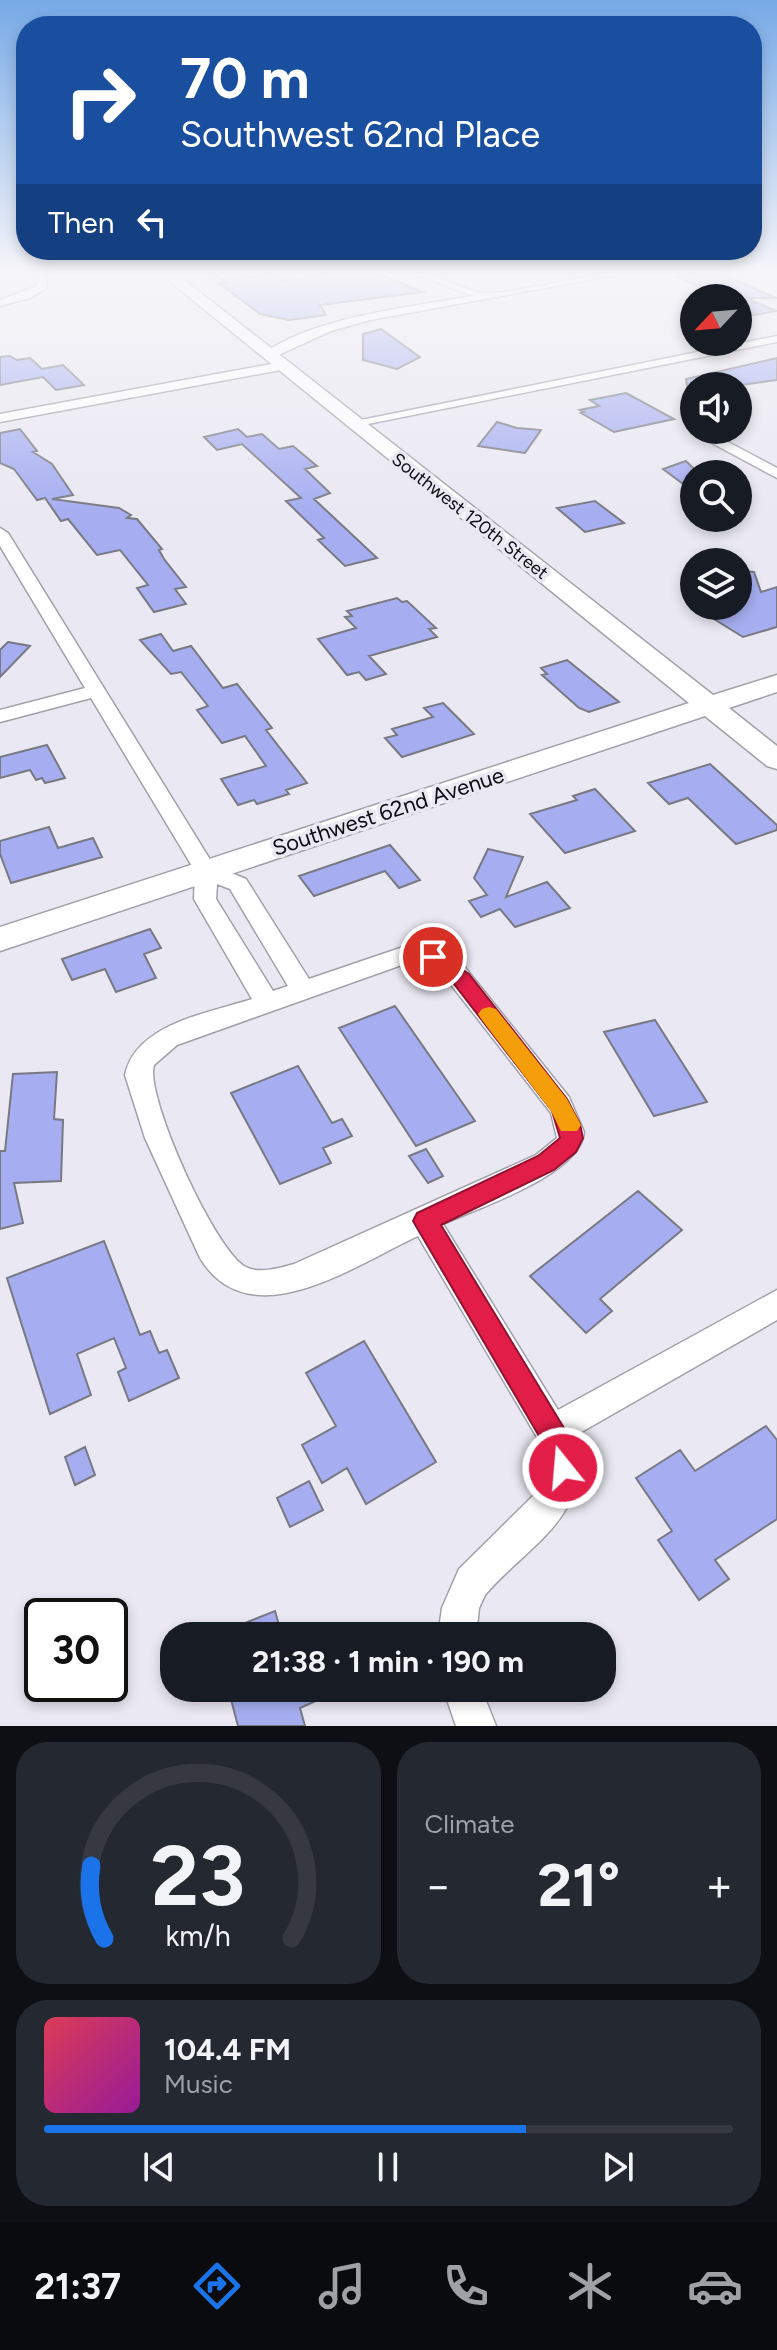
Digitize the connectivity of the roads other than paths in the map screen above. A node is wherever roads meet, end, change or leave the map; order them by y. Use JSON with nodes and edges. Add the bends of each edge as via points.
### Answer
{"nodes":[{"id":1,"x":263,"y":352,"type":"edge"},
{"id":2,"x":292,"y":352,"type":"edge"},
{"id":3,"x":714,"y":352,"type":"edge"},
{"id":4,"x":275,"y":361,"type":"junction"},
{"id":5,"x":0,"y":418,"type":"edge"},
{"id":6,"x":353,"y":423,"type":"junction"},
{"id":7,"x":724,"y":444,"type":"edge"},
{"id":8,"x":777,"y":474,"type":"edge"},
{"id":9,"x":0,"y":533,"type":"edge"},
{"id":10,"x":777,"y":683,"type":"edge"},
{"id":11,"x":98,"y":690,"type":"junction"},
{"id":12,"x":709,"y":705,"type":"junction"},
{"id":13,"x":0,"y":716,"type":"edge"},
{"id":14,"x":777,"y":760,"type":"edge"},
{"id":15,"x":206,"y":871,"type":"junction"},
{"id":16,"x":0,"y":939,"type":"edge"},
{"id":17,"x":302,"y":988,"type":"junction"},
{"id":18,"x":267,"y":1002,"type":"junction"},
{"id":19,"x":425,"y":1221,"type":"junction"},
{"id":20,"x":777,"y":1304,"type":"edge"},
{"id":21,"x":552,"y":1431,"type":"junction"},
{"id":22,"x":459,"y":1622,"type":"edge"},
{"id":23,"x":467,"y":1702,"type":"edge"},
{"id":24,"x":476,"y":1726,"type":"edge"}],
"edges":[{"from":1,"to":4,"type":"street","name":"Southwest 120th Street"},
{"from":2,"to":4,"type":"street"},
{"from":3,"to":6,"type":"street"},
{"from":4,"to":5,"type":"street"},
{"from":4,"to":6,"type":"street","name":"Southwest 120th Street"},
{"from":6,"to":12,"type":"street","name":"Southwest 120th Street"},
{"from":7,"to":8,"type":"street"},
{"from":9,"to":11,"type":"street"},
{"from":10,"to":12,"type":"street","name":"Southwest 62nd Avenue"},
{"from":11,"to":13,"type":"street"},
{"from":11,"to":15,"type":"street"},
{"from":12,"to":14,"type":"street","name":"Southwest 120th Street"},
{"from":12,"to":15,"type":"street","name":"Southwest 62nd Avenue"},
{"from":15,"to":16,"type":"street","name":"Southwest 62nd Avenue"},
{"from":15,"to":17,"type":"street","via":[[238,884]]},
{"from":15,"to":18,"type":"street","via":[[205,899]]},
{"from":17,"to":18,"type":"street"},
{"from":17,"to":19,"type":"street","via":[[394,956],[433,957],[461,979],[560,1105],[572,1138],[568,1145],[546,1163]]},
{"from":18,"to":19,"type":"street","via":[[168,1038],[141,1063],[141,1095],[218,1261],[241,1281],[259,1284],[298,1277]]},
{"from":19,"to":21,"type":"street"},
{"from":20,"to":21,"type":"street"},
{"from":21,"to":22,"type":"street","via":[[560,1448],[560,1489],[546,1512],[472,1582]]},
{"from":23,"to":24,"type":"street"}]}
